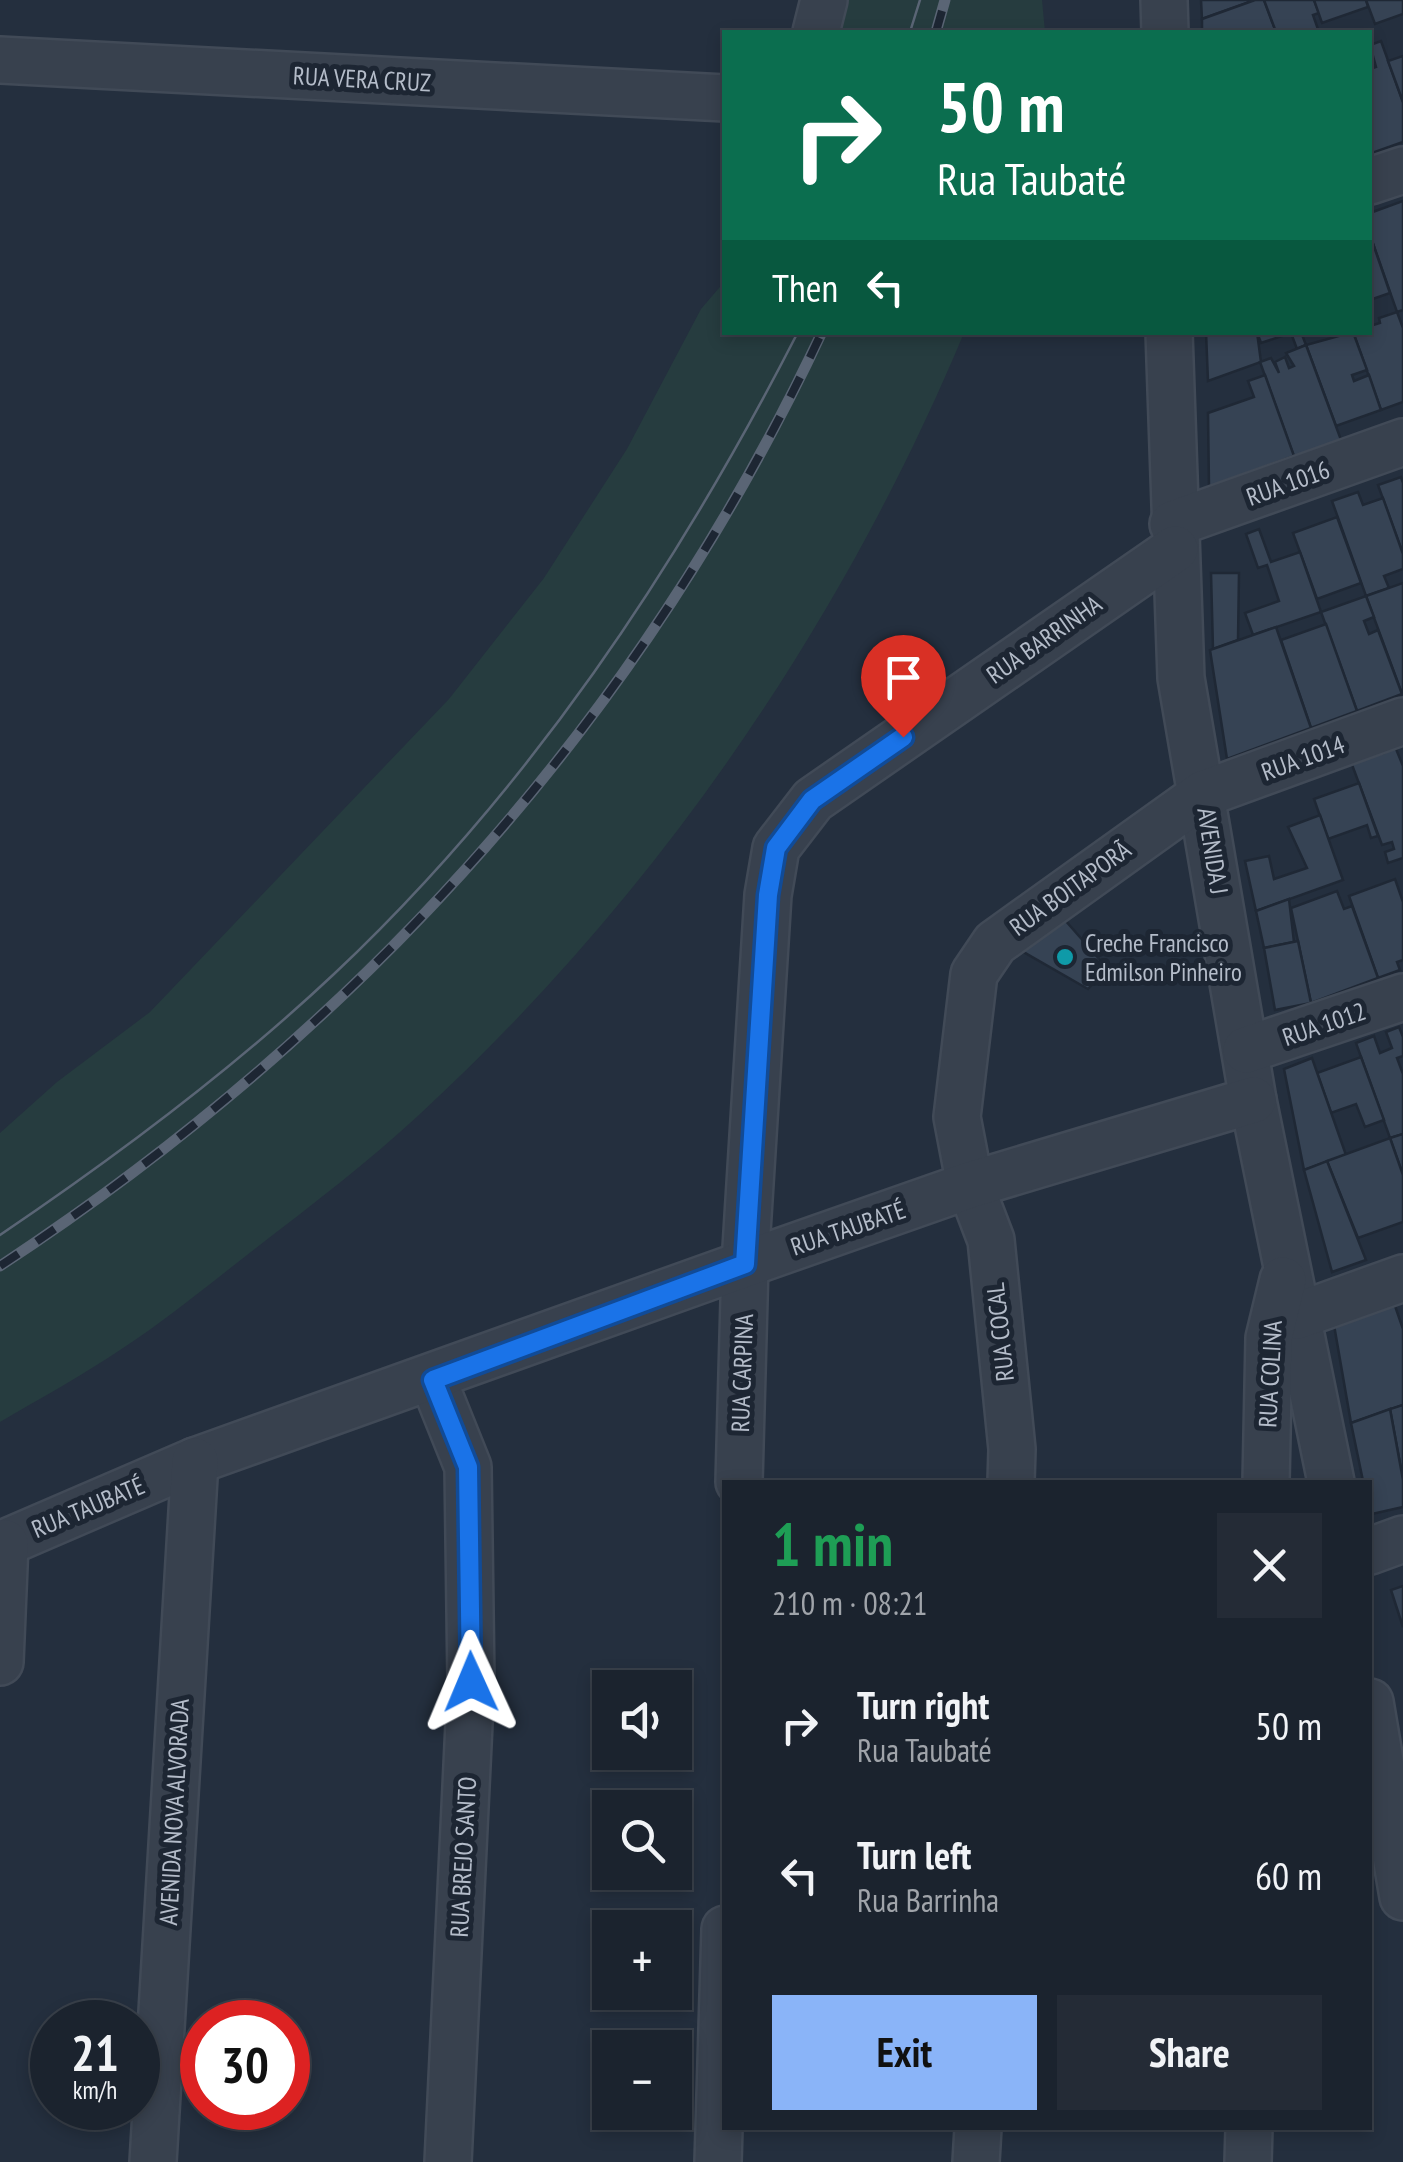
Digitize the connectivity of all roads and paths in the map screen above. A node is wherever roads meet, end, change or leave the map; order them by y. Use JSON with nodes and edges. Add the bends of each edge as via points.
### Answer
{"nodes":[{"id":1,"x":824,"y":0,"type":"edge"},
{"id":2,"x":1164,"y":0,"type":"edge"},
{"id":3,"x":816,"y":30,"type":"edge"},
{"id":4,"x":1165,"y":30,"type":"edge"},
{"id":5,"x":0,"y":60,"type":"edge"},
{"id":6,"x":722,"y":98,"type":"edge"},
{"id":7,"x":1403,"y":170,"type":"edge"},
{"id":8,"x":1372,"y":180,"type":"edge"},
{"id":9,"x":1170,"y":335,"type":"edge"},
{"id":10,"x":1403,"y":442,"type":"edge"},
{"id":11,"x":1174,"y":536,"type":"junction"},
{"id":12,"x":1403,"y":721,"type":"edge"},
{"id":13,"x":1203,"y":794,"type":"junction"},
{"id":14,"x":1403,"y":997,"type":"edge"},
{"id":15,"x":1246,"y":1050,"type":"junction"},
{"id":16,"x":1254,"y":1100,"type":"junction"},
{"id":17,"x":970,"y":1185,"type":"junction"},
{"id":18,"x":745,"y":1264,"type":"junction"},
{"id":19,"x":1288,"y":1269,"type":"junction"},
{"id":20,"x":1403,"y":1278,"type":"edge"},
{"id":21,"x":1296,"y":1316,"type":"junction"},
{"id":22,"x":433,"y":1380,"type":"junction"},
{"id":23,"x":195,"y":1462,"type":"junction"},
{"id":24,"x":738,"y":1480,"type":"edge"},
{"id":25,"x":1011,"y":1480,"type":"edge"},
{"id":26,"x":1266,"y":1480,"type":"edge"},
{"id":27,"x":1331,"y":1480,"type":"edge"},
{"id":28,"x":1403,"y":1539,"type":"edge"},
{"id":29,"x":2,"y":1544,"type":"edge"},
{"id":30,"x":1372,"y":1549,"type":"edge"},
{"id":31,"x":0,"y":1662,"type":"edge"},
{"id":32,"x":1372,"y":1711,"type":"edge"},
{"id":33,"x":1396,"y":1820,"type":"edge"},
{"id":34,"x":1403,"y":1897,"type":"edge"},
{"id":35,"x":722,"y":2029,"type":"edge"},
{"id":36,"x":978,"y":2130,"type":"edge"},
{"id":37,"x":1249,"y":2130,"type":"edge"},
{"id":38,"x":153,"y":2162,"type":"edge"},
{"id":39,"x":448,"y":2162,"type":"edge"},
{"id":40,"x":718,"y":2162,"type":"edge"},
{"id":41,"x":976,"y":2162,"type":"edge"},
{"id":42,"x":1248,"y":2162,"type":"edge"}],
"edges":[{"from":1,"to":3,"type":"street"},
{"from":2,"to":4,"type":"street"},
{"from":5,"to":6,"type":"street","name":"RUA VERA CRUZ"},
{"from":7,"to":8,"type":"street"},
{"from":9,"to":11,"type":"street","name":"AVENIDA J"},
{"from":10,"to":11,"type":"street","name":"RUA 1016"},
{"from":11,"to":13,"type":"street","name":"AVENIDA J","via":[[1181,678]]},
{"from":11,"to":18,"type":"street","name":"RUA BARRINHA","via":[[812,800],[776,848]]},
{"from":12,"to":13,"type":"street","name":"RUA 1014"},
{"from":13,"to":15,"type":"street","name":"AVENIDA J"},
{"from":13,"to":17,"type":"street","name":"RUA BOITAPORÃ","via":[[995,943],[974,974],[958,1117]]},
{"from":14,"to":15,"type":"street","name":"RUA 1012"},
{"from":15,"to":16,"type":"street","name":"AVENIDA J"},
{"from":16,"to":17,"type":"street","name":"RUA TAUBATÉ"},
{"from":16,"to":19,"type":"street","name":"AVENIDA J"},
{"from":17,"to":18,"type":"street","name":"RUA TAUBATÉ"},
{"from":17,"to":25,"type":"street","name":"RUA COCAL","via":[[990,1240]]},
{"from":18,"to":22,"type":"street","name":"RUA TAUBATÉ"},
{"from":18,"to":24,"type":"street","name":"RUA CARPINA"},
{"from":19,"to":21,"type":"street","name":"AVENIDA J"},
{"from":19,"to":26,"type":"street","name":"RUA COLINA","via":[[1269,1338]]},
{"from":20,"to":21,"type":"street"},
{"from":21,"to":27,"type":"street","name":"AVENIDA J"},
{"from":22,"to":23,"type":"street","name":"RUA TAUBATÉ"},
{"from":22,"to":39,"type":"street","name":"RUA BREJO SANTO","via":[[457,1434],[468,1487],[471,1682]]},
{"from":23,"to":29,"type":"street","name":"RUA TAUBATÉ"},
{"from":23,"to":38,"type":"street","name":"AVENIDA NOVA ALVORADA"},
{"from":28,"to":30,"type":"street"},
{"from":29,"to":31,"type":"street"},
{"from":32,"to":33,"type":"street"},
{"from":33,"to":34,"type":"street"},
{"from":35,"to":40,"type":"street"},
{"from":36,"to":41,"type":"street"},
{"from":37,"to":42,"type":"street"}]}
